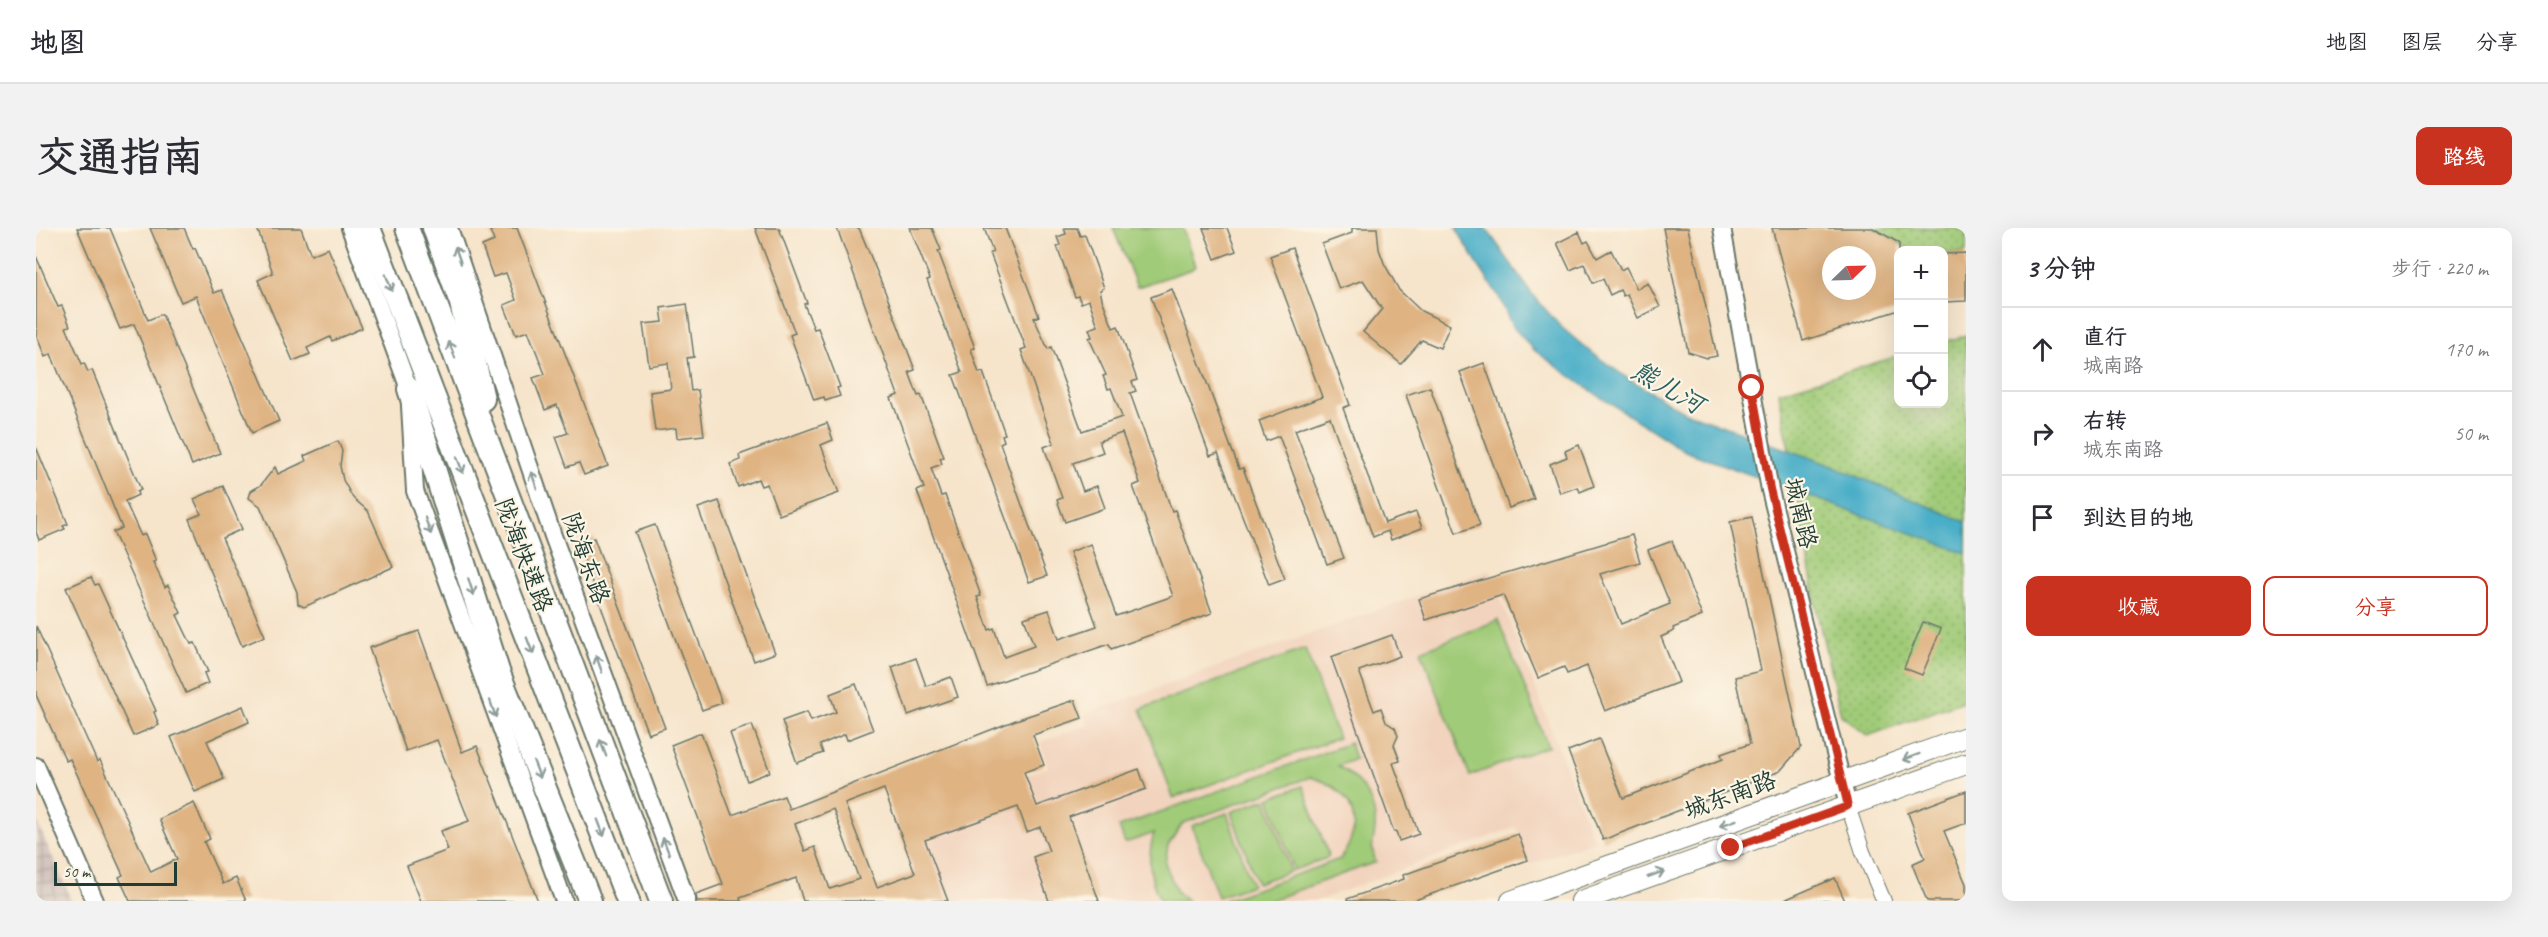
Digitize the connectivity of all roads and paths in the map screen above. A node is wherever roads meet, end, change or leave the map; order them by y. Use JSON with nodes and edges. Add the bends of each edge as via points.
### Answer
{"nodes":[{"id":1,"x":350,"y":228,"type":"edge"},
{"id":2,"x":369,"y":228,"type":"edge"},
{"id":3,"x":406,"y":228,"type":"edge"},
{"id":4,"x":434,"y":228,"type":"edge"},
{"id":5,"x":449,"y":228,"type":"edge"},
{"id":6,"x":1722,"y":228,"type":"edge"},
{"id":7,"x":409,"y":389,"type":"junction"},
{"id":8,"x":504,"y":488,"type":"junction"},
{"id":9,"x":1966,"y":737,"type":"edge"},
{"id":10,"x":1966,"y":764,"type":"edge"},
{"id":11,"x":36,"y":766,"type":"edge"},
{"id":12,"x":1842,"y":782,"type":"junction"},
{"id":13,"x":1848,"y":806,"type":"junction"},
{"id":14,"x":95,"y":901,"type":"edge"},
{"id":15,"x":564,"y":901,"type":"edge"},
{"id":16,"x":590,"y":901,"type":"edge"},
{"id":17,"x":628,"y":901,"type":"edge"},
{"id":18,"x":661,"y":901,"type":"edge"},
{"id":19,"x":687,"y":901,"type":"edge"},
{"id":20,"x":1511,"y":901,"type":"edge"},
{"id":21,"x":1581,"y":901,"type":"edge"},
{"id":22,"x":1884,"y":901,"type":"edge"}],
"edges":[{"from":1,"to":7,"type":"street"},
{"from":2,"to":17,"type":"highway","name":"陇海快速路","one_way":true},
{"from":8,"to":3,"type":"highway","name":"陇海快速路","one_way":true},
{"from":4,"to":8,"type":"highway","via":[[461,303]]},
{"from":19,"to":5,"type":"street","name":"陇海东路","one_way":true,"via":[[553,536]]},
{"from":6,"to":12,"type":"street","name":"城南路","via":[[1770,489]]},
{"from":7,"to":15,"type":"street","one_way":true,"via":[[416,491]]},
{"from":7,"to":16,"type":"highway","one_way":true,"via":[[498,671]]},
{"from":18,"to":8,"type":"highway","name":"陇海快速路","one_way":true},
{"from":9,"to":12,"type":"main road","name":"城东南路","one_way":true},
{"from":10,"to":13,"type":"main road","name":"城东南路"},
{"from":11,"to":14,"type":"street"},
{"from":12,"to":13,"type":"street","name":"城南路"},
{"from":12,"to":20,"type":"main road","name":"城东南路","one_way":true},
{"from":21,"to":13,"type":"main road","name":"城东南路","one_way":true},
{"from":13,"to":22,"type":"street"}]}
